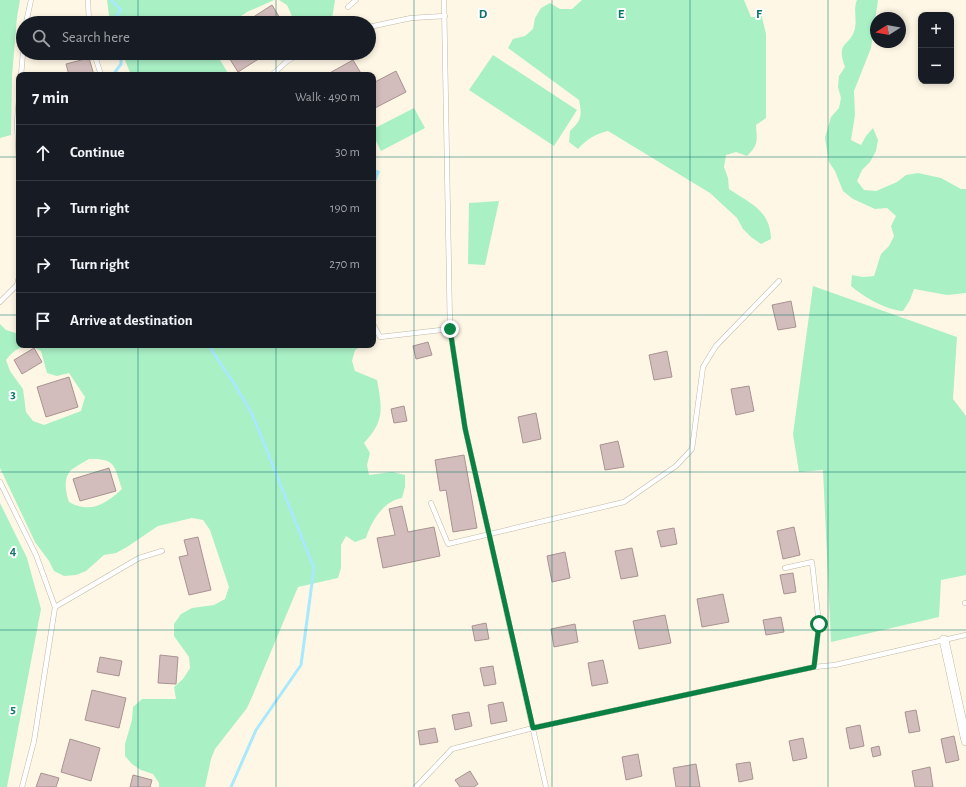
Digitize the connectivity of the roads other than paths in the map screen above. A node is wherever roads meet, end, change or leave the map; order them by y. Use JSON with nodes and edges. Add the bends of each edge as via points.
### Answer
{"nodes":[{"id":1,"x":31,"y":0,"type":"edge"},
{"id":2,"x":88,"y":0,"type":"edge"},
{"id":3,"x":356,"y":0,"type":"edge"},
{"id":4,"x":444,"y":0,"type":"edge"},
{"id":5,"x":348,"y":7,"type":"dead end"},
{"id":6,"x":28,"y":16,"type":"edge"},
{"id":7,"x":89,"y":16,"type":"edge"},
{"id":8,"x":445,"y":16,"type":"junction"},
{"id":9,"x":376,"y":26,"type":"edge"},
{"id":10,"x":22,"y":60,"type":"edge"},
{"id":11,"x":96,"y":60,"type":"edge"},
{"id":12,"x":289,"y":60,"type":"edge"},
{"id":13,"x":21,"y":72,"type":"edge"},
{"id":14,"x":100,"y":72,"type":"edge"},
{"id":15,"x":275,"y":72,"type":"edge"},
{"id":16,"x":780,"y":281,"type":"dead end"},
{"id":17,"x":16,"y":285,"type":"edge"},
{"id":18,"x":0,"y":302,"type":"edge"},
{"id":19,"x":450,"y":329,"type":"junction"},
{"id":20,"x":376,"y":330,"type":"edge"},
{"id":21,"x":0,"y":482,"type":"edge"},
{"id":22,"x":431,"y":503,"type":"dead end"},
{"id":23,"x":488,"y":534,"type":"junction"},
{"id":24,"x":162,"y":552,"type":"dead end"},
{"id":25,"x":785,"y":568,"type":"dead end"},
{"id":26,"x":55,"y":607,"type":"junction"},
{"id":27,"x":966,"y":635,"type":"edge"},
{"id":28,"x":944,"y":640,"type":"junction"},
{"id":29,"x":814,"y":667,"type":"junction"},
{"id":30,"x":533,"y":728,"type":"junction"},
{"id":31,"x":966,"y":740,"type":"edge"},
{"id":32,"x":22,"y":787,"type":"edge"},
{"id":33,"x":416,"y":787,"type":"edge"},
{"id":34,"x":546,"y":787,"type":"edge"}],
"edges":[{"from":1,"to":6,"type":"lane"},
{"from":2,"to":7,"type":"lane"},
{"from":3,"to":5,"type":"lane"},
{"from":4,"to":8,"type":"lane"},
{"from":8,"to":9,"type":"lane","via":[[411,18]]},
{"from":8,"to":19,"type":"lane"},
{"from":10,"to":13,"type":"lane"},
{"from":11,"to":14,"type":"lane"},
{"from":12,"to":15,"type":"lane"},
{"from":16,"to":23,"type":"lane","via":[[716,346],[703,367],[692,449],[676,466],[624,502]]},
{"from":17,"to":18,"type":"lane"},
{"from":19,"to":20,"type":"lane","via":[[380,337]]},
{"from":19,"to":23,"type":"lane","via":[[465,428]]},
{"from":21,"to":26,"type":"lane","via":[[36,555]]},
{"from":22,"to":23,"type":"lane","via":[[448,544]]},
{"from":23,"to":30,"type":"lane"},
{"from":24,"to":26,"type":"lane","via":[[139,558]]},
{"from":25,"to":29,"type":"lane","via":[[812,562],[819,624]]},
{"from":26,"to":32,"type":"lane","via":[[34,741]]},
{"from":27,"to":28,"type":"lane"},
{"from":28,"to":29,"type":"lane","via":[[835,665]]},
{"from":28,"to":31,"type":"street"},
{"from":29,"to":30,"type":"lane"},
{"from":30,"to":33,"type":"lane","via":[[452,750]]},
{"from":30,"to":34,"type":"lane"}]}
